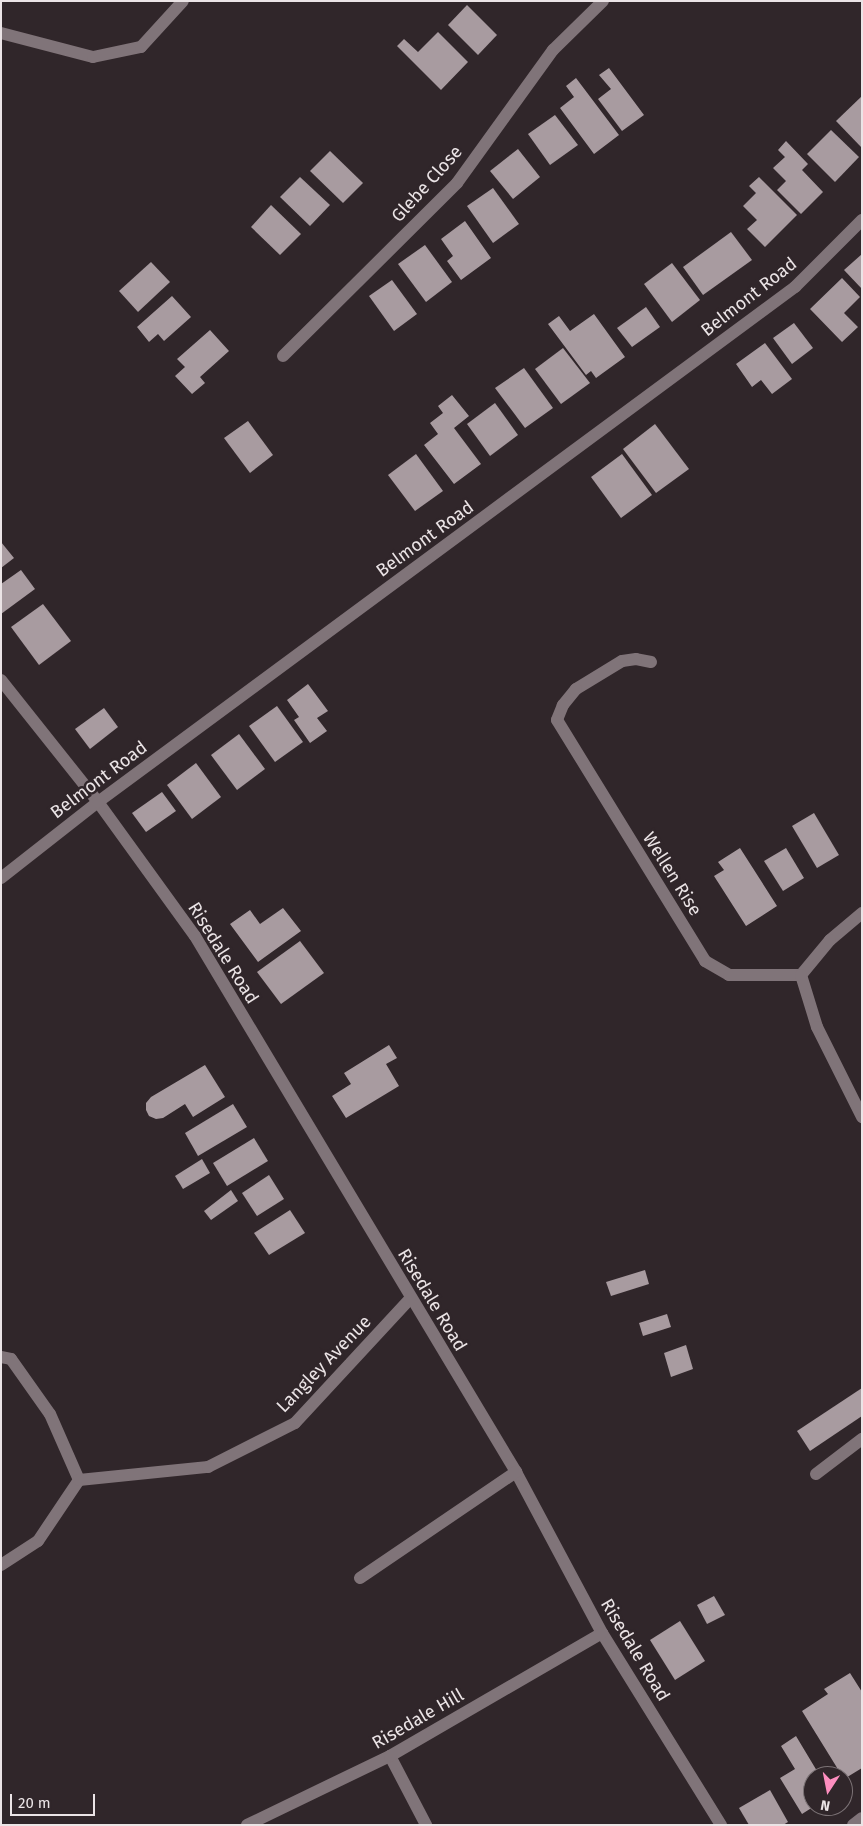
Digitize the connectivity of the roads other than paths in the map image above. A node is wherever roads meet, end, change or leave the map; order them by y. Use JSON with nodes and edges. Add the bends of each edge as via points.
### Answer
{"nodes":[{"id":1,"x":183,"y":1,"type":"edge"},
{"id":2,"x":603,"y":1,"type":"edge"},
{"id":3,"x":1,"y":33,"type":"edge"},
{"id":4,"x":862,"y":220,"type":"edge"},
{"id":5,"x":283,"y":356,"type":"dead end"},
{"id":6,"x":651,"y":662,"type":"dead end"},
{"id":7,"x":1,"y":680,"type":"edge"},
{"id":8,"x":98,"y":802,"type":"junction"},
{"id":9,"x":1,"y":878,"type":"edge"},
{"id":10,"x":862,"y":913,"type":"edge"},
{"id":11,"x":801,"y":975,"type":"junction"},
{"id":12,"x":862,"y":1117,"type":"edge"},
{"id":13,"x":410,"y":1299,"type":"junction"},
{"id":14,"x":1,"y":1357,"type":"edge"},
{"id":15,"x":862,"y":1439,"type":"edge"},
{"id":16,"x":516,"y":1472,"type":"junction"},
{"id":17,"x":816,"y":1474,"type":"dead end"},
{"id":18,"x":79,"y":1480,"type":"junction"},
{"id":19,"x":1,"y":1565,"type":"edge"},
{"id":20,"x":360,"y":1578,"type":"dead end"},
{"id":21,"x":602,"y":1633,"type":"junction"},
{"id":22,"x":390,"y":1756,"type":"junction"},
{"id":23,"x":862,"y":1818,"type":"edge"},
{"id":24,"x":247,"y":1825,"type":"edge"},
{"id":25,"x":426,"y":1825,"type":"edge"},
{"id":26,"x":721,"y":1825,"type":"edge"},
{"id":27,"x":853,"y":1825,"type":"edge"}],
"edges":[{"from":1,"to":3,"type":"street","via":[[141,47],[93,57]]},
{"from":2,"to":5,"type":"street","name":"Glebe Close","via":[[553,50],[457,183]]},
{"from":4,"to":8,"type":"street","name":"Belmont Road","via":[[795,287]]},
{"from":6,"to":11,"type":"street","name":"Wellen Rise","via":[[622,661],[599,675],[576,690],[563,705],[557,720],[705,961],[729,975]]},
{"from":7,"to":8,"type":"street","name":"Risedale Road"},
{"from":8,"to":9,"type":"street","name":"Belmont Road"},
{"from":8,"to":13,"type":"street","name":"Risedale Road","via":[[195,936]]},
{"from":10,"to":11,"type":"street","via":[[830,940]]},
{"from":11,"to":12,"type":"street","via":[[817,1027]]},
{"from":13,"to":16,"type":"street","name":"Risedale Road"},
{"from":13,"to":18,"type":"street","name":"Langley Avenue","via":[[295,1423],[208,1467]]},
{"from":14,"to":18,"type":"street","via":[[11,1359],[50,1414]]},
{"from":15,"to":17,"type":"street"},
{"from":16,"to":20,"type":"street"},
{"from":16,"to":21,"type":"street","name":"Risedale Road"},
{"from":18,"to":19,"type":"street","via":[[38,1541]]},
{"from":21,"to":22,"type":"street","name":"Risedale Hill"},
{"from":21,"to":26,"type":"street","name":"Risedale Road"},
{"from":22,"to":24,"type":"street","name":"Risedale Hill"},
{"from":22,"to":25,"type":"street"},
{"from":23,"to":27,"type":"street"}]}
